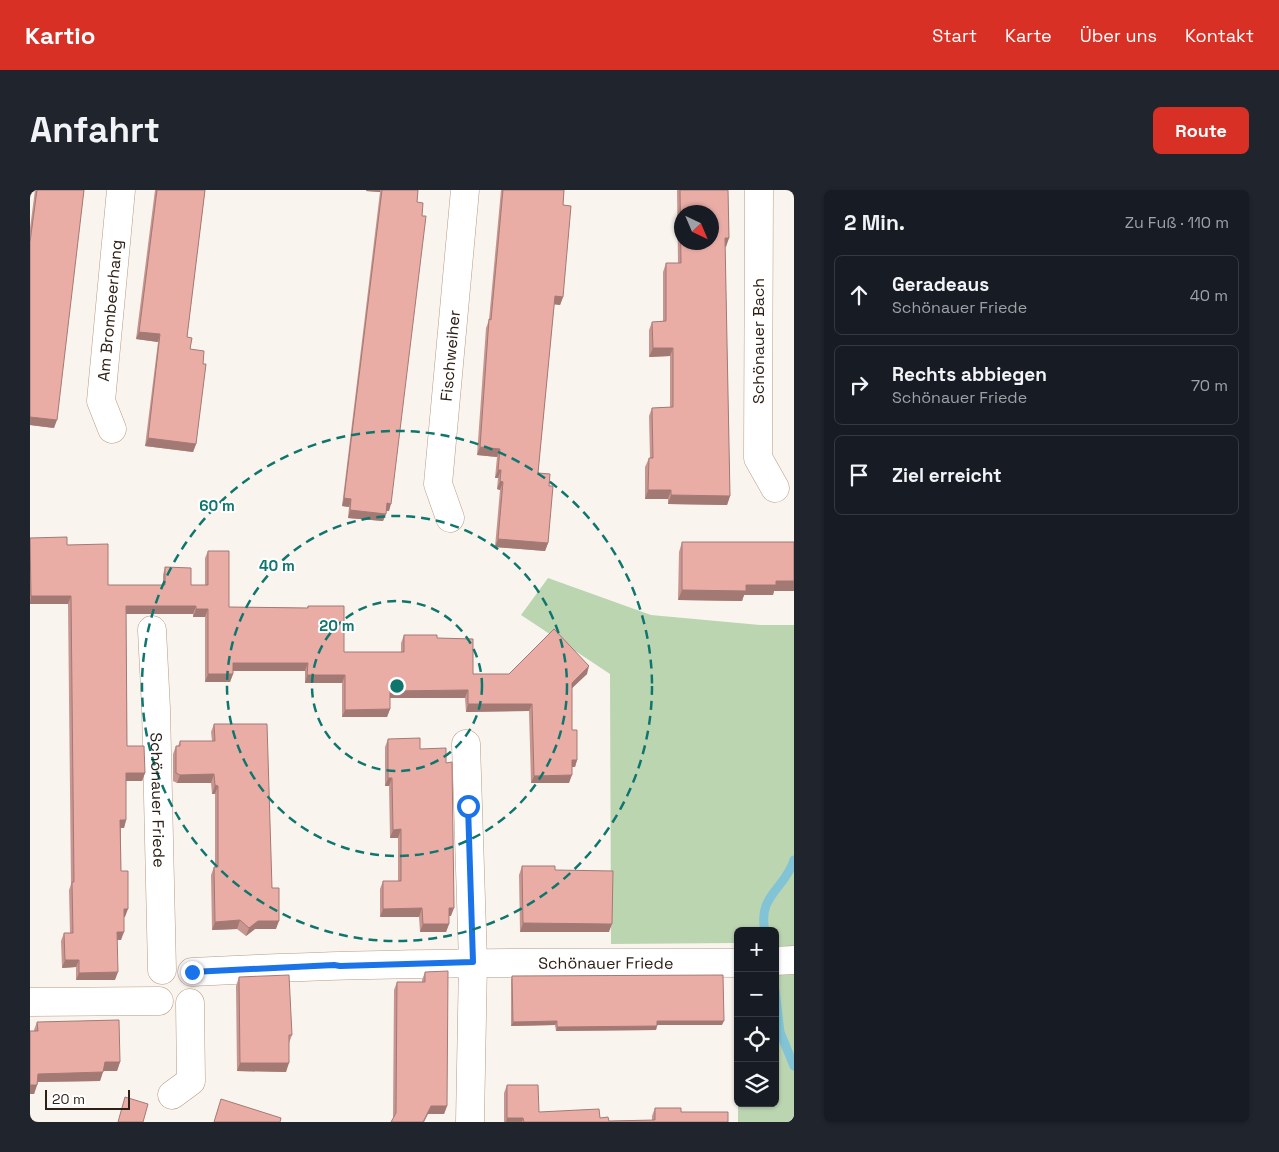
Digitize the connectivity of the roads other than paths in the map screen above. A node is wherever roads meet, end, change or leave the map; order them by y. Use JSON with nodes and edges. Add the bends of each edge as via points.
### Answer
{"nodes":[{"id":1,"x":122,"y":190,"type":"edge"},
{"id":2,"x":465,"y":190,"type":"edge"},
{"id":3,"x":758,"y":190,"type":"edge"},
{"id":4,"x":112,"y":429,"type":"dead end"},
{"id":5,"x":775,"y":488,"type":"dead end"},
{"id":6,"x":450,"y":518,"type":"dead end"},
{"id":7,"x":152,"y":630,"type":"dead end"},
{"id":8,"x":466,"y":744,"type":"dead end"},
{"id":9,"x":794,"y":960,"type":"edge"},
{"id":10,"x":779,"y":961,"type":"edge"},
{"id":11,"x":473,"y":962,"type":"junction"},
{"id":12,"x":734,"y":963,"type":"edge"},
{"id":13,"x":162,"y":970,"type":"dead end"},
{"id":14,"x":192,"y":972,"type":"dead end"},
{"id":15,"x":30,"y":1002,"type":"edge"},
{"id":16,"x":159,"y":1002,"type":"dead end"},
{"id":17,"x":190,"y":1004,"type":"dead end"},
{"id":18,"x":172,"y":1095,"type":"dead end"},
{"id":19,"x":470,"y":1122,"type":"edge"}],
"edges":[{"from":1,"to":4,"type":"street","name":"Am Brombeerhang","via":[[101,401]]},
{"from":2,"to":6,"type":"street","name":"Fischweiher","via":[[438,484]]},
{"from":3,"to":5,"type":"street","name":"Schönauer Bach","via":[[758,458]]},
{"from":7,"to":13,"type":"street","name":"Schönauer Friede"},
{"from":8,"to":11,"type":"street"},
{"from":9,"to":10,"type":"street"},
{"from":11,"to":12,"type":"street","name":"Schönauer Friede"},
{"from":11,"to":14,"type":"street","name":"Schönauer Friede"},
{"from":11,"to":19,"type":"street"},
{"from":15,"to":16,"type":"street"},
{"from":17,"to":18,"type":"street","via":[[191,1082]]}]}
